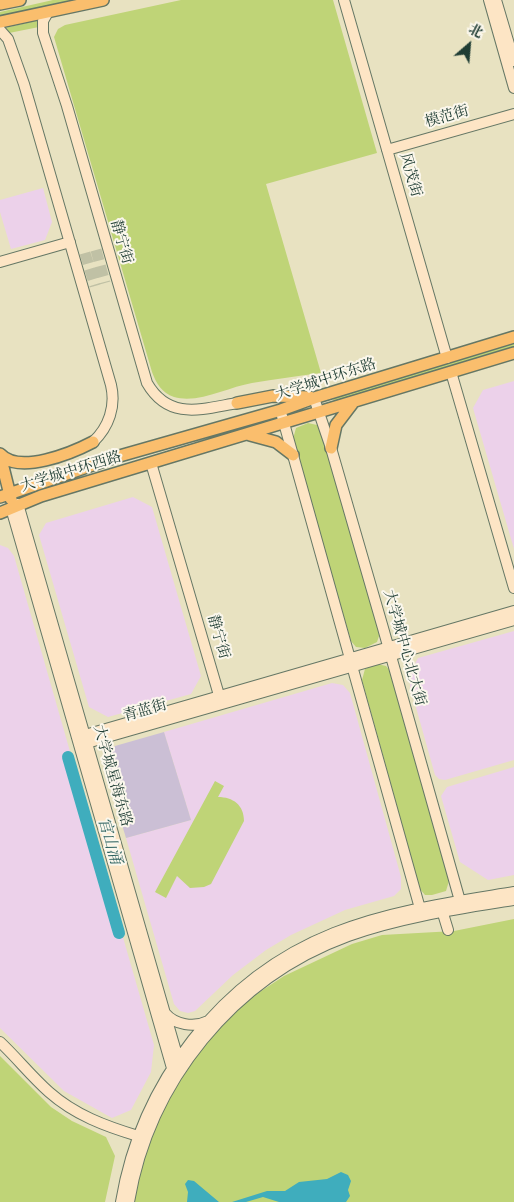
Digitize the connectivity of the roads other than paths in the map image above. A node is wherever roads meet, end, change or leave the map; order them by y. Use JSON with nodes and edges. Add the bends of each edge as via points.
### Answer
{"nodes":[{"id":1,"x":20,"y":0,"type":"edge"},
{"id":2,"x":104,"y":0,"type":"edge"},
{"id":3,"x":344,"y":0,"type":"edge"},
{"id":4,"x":489,"y":0,"type":"edge"},
{"id":5,"x":496,"y":0,"type":"edge"},
{"id":6,"x":0,"y":4,"type":"edge"},
{"id":7,"x":48,"y":12,"type":"junction"},
{"id":8,"x":0,"y":22,"type":"edge"},
{"id":9,"x":0,"y":30,"type":"edge"},
{"id":10,"x":514,"y":61,"type":"edge"},
{"id":11,"x":514,"y":88,"type":"edge"},
{"id":12,"x":514,"y":114,"type":"edge"},
{"id":13,"x":387,"y":150,"type":"junction"},
{"id":14,"x":70,"y":242,"type":"junction"},
{"id":15,"x":0,"y":262,"type":"edge"},
{"id":16,"x":514,"y":338,"type":"edge"},
{"id":17,"x":514,"y":353,"type":"edge"},
{"id":18,"x":447,"y":358,"type":"junction"},
{"id":19,"x":452,"y":372,"type":"junction"},
{"id":20,"x":314,"y":398,"type":"junction"},
{"id":21,"x":237,"y":403,"type":"joint"},
{"id":22,"x":354,"y":403,"type":"junction"},
{"id":23,"x":281,"y":410,"type":"junction"},
{"id":24,"x":319,"y":413,"type":"junction"},
{"id":25,"x":285,"y":424,"type":"junction"},
{"id":26,"x":249,"y":434,"type":"junction"},
{"id":27,"x":93,"y":442,"type":"joint"},
{"id":28,"x":147,"y":448,"type":"joint"},
{"id":29,"x":331,"y":448,"type":"junction"},
{"id":30,"x":0,"y":454,"type":"edge"},
{"id":31,"x":293,"y":455,"type":"junction"},
{"id":32,"x":151,"y":463,"type":"junction"},
{"id":33,"x":5,"y":494,"type":"edge"},
{"id":34,"x":15,"y":506,"type":"junction"},
{"id":35,"x":0,"y":513,"type":"edge"},
{"id":36,"x":514,"y":588,"type":"edge"},
{"id":37,"x":514,"y":611,"type":"edge"},
{"id":38,"x":514,"y":620,"type":"edge"},
{"id":39,"x":390,"y":651,"type":"junction"},
{"id":40,"x":352,"y":662,"type":"junction"},
{"id":41,"x":221,"y":701,"type":"junction"},
{"id":42,"x":83,"y":740,"type":"junction"},
{"id":43,"x":514,"y":892,"type":"edge"},
{"id":44,"x":514,"y":900,"type":"edge"},
{"id":45,"x":461,"y":905,"type":"junction"},
{"id":46,"x":442,"y":908,"type":"junction"},
{"id":47,"x":421,"y":912,"type":"junction"},
{"id":48,"x":448,"y":930,"type":"dead end"},
{"id":49,"x":165,"y":1013,"type":"junction"},
{"id":50,"x":209,"y":1020,"type":"junction"},
{"id":51,"x":0,"y":1042,"type":"edge"},
{"id":52,"x":177,"y":1065,"type":"junction"},
{"id":53,"x":138,"y":1136,"type":"junction"},
{"id":54,"x":121,"y":1202,"type":"edge"},
{"id":55,"x":129,"y":1202,"type":"edge"}],
"edges":[{"from":1,"to":6,"type":"main road"},
{"from":2,"to":7,"type":"main road"},
{"from":3,"to":13,"type":"main road","name":"风茂街"},
{"from":4,"to":11,"type":"main road"},
{"from":5,"to":10,"type":"main road"},
{"from":7,"to":8,"type":"main road"},
{"from":7,"to":21,"type":"main road","name":"静宁街","via":[[43,21],[43,33],[147,383],[161,401],[176,408],[190,410]]},
{"from":9,"to":14,"type":"main road","via":[[8,39],[24,84]]},
{"from":12,"to":13,"type":"main road","name":"模范街"},
{"from":13,"to":18,"type":"main road","name":"风茂街"},
{"from":14,"to":15,"type":"main road"},
{"from":14,"to":27,"type":"main road","via":[[113,395],[109,420]]},
{"from":16,"to":18,"type":"main road","name":"大学城中环东路"},
{"from":17,"to":19,"type":"main road","name":"大学城中环东路"},
{"from":18,"to":20,"type":"main road","name":"大学城中环东路"},
{"from":19,"to":22,"type":"main road","name":"大学城中环东路"},
{"from":19,"to":36,"type":"main road"},
{"from":20,"to":21,"type":"main road","via":[[273,396]]},
{"from":20,"to":23,"type":"main road","name":"大学城中环东路"},
{"from":20,"to":24,"type":"main road","name":"大学城中心北大街"},
{"from":22,"to":24,"type":"main road","name":"大学城中环东路"},
{"from":22,"to":29,"type":"main road","via":[[336,425]]},
{"from":23,"to":25,"type":"main road"},
{"from":23,"to":28,"type":"main road","name":"大学城中环东路"},
{"from":24,"to":25,"type":"main road","name":"大学城中环东路"},
{"from":24,"to":29,"type":"main road","name":"大学城中心北大街"},
{"from":25,"to":26,"type":"main road","name":"大学城中环东路"},
{"from":25,"to":31,"type":"main road"},
{"from":26,"to":31,"type":"main road","via":[[276,442]]},
{"from":26,"to":32,"type":"main road","name":"大学城中环东路"},
{"from":27,"to":30,"type":"main road","via":[[28,464],[12,463]]},
{"from":28,"to":33,"type":"main road","name":"大学城中环西路"},
{"from":29,"to":39,"type":"main road","name":"大学城中心北大街"},
{"from":30,"to":33,"type":"main road","name":"大学城星海东路"},
{"from":31,"to":40,"type":"main road"},
{"from":32,"to":34,"type":"main road","name":"大学城中环西路"},
{"from":32,"to":41,"type":"main road","name":"静宁街"},
{"from":33,"to":34,"type":"main road","name":"大学城星海东路"},
{"from":34,"to":35,"type":"main road","name":"大学城中环西路"},
{"from":34,"to":42,"type":"main road","name":"大学城星海东路"},
{"from":37,"to":39,"type":"main road","name":"青蓝街"},
{"from":38,"to":39,"type":"main road","name":"青蓝街"},
{"from":39,"to":40,"type":"main road","name":"青蓝街"},
{"from":39,"to":45,"type":"main road","name":"大学城中心北大街"},
{"from":40,"to":41,"type":"main road","name":"青蓝街"},
{"from":40,"to":47,"type":"main road"},
{"from":41,"to":42,"type":"main road","name":"青蓝街"},
{"from":42,"to":49,"type":"main road","name":"大学城星海东路"},
{"from":42,"to":52,"type":"main road","name":"大学城星海东路"},
{"from":43,"to":45,"type":"main road"},
{"from":44,"to":45,"type":"main road"},
{"from":45,"to":46,"type":"main road"},
{"from":46,"to":47,"type":"main road"},
{"from":46,"to":48,"type":"main road"},
{"from":47,"to":50,"type":"main road","via":[[346,929],[301,948],[250,982]]},
{"from":47,"to":52,"type":"main road","via":[[342,939],[281,969],[226,1014]]},
{"from":49,"to":50,"type":"main road","via":[[183,1024],[195,1025]]},
{"from":49,"to":52,"type":"main road","name":"大学城星海东路"},
{"from":50,"to":52,"type":"main road"},
{"from":51,"to":53,"type":"main road","via":[[69,1107],[98,1123]]},
{"from":52,"to":53,"type":"main road","via":[[150,1107]]},
{"from":52,"to":55,"type":"main road","via":[[146,1139]]},
{"from":53,"to":54,"type":"main road"}]}
